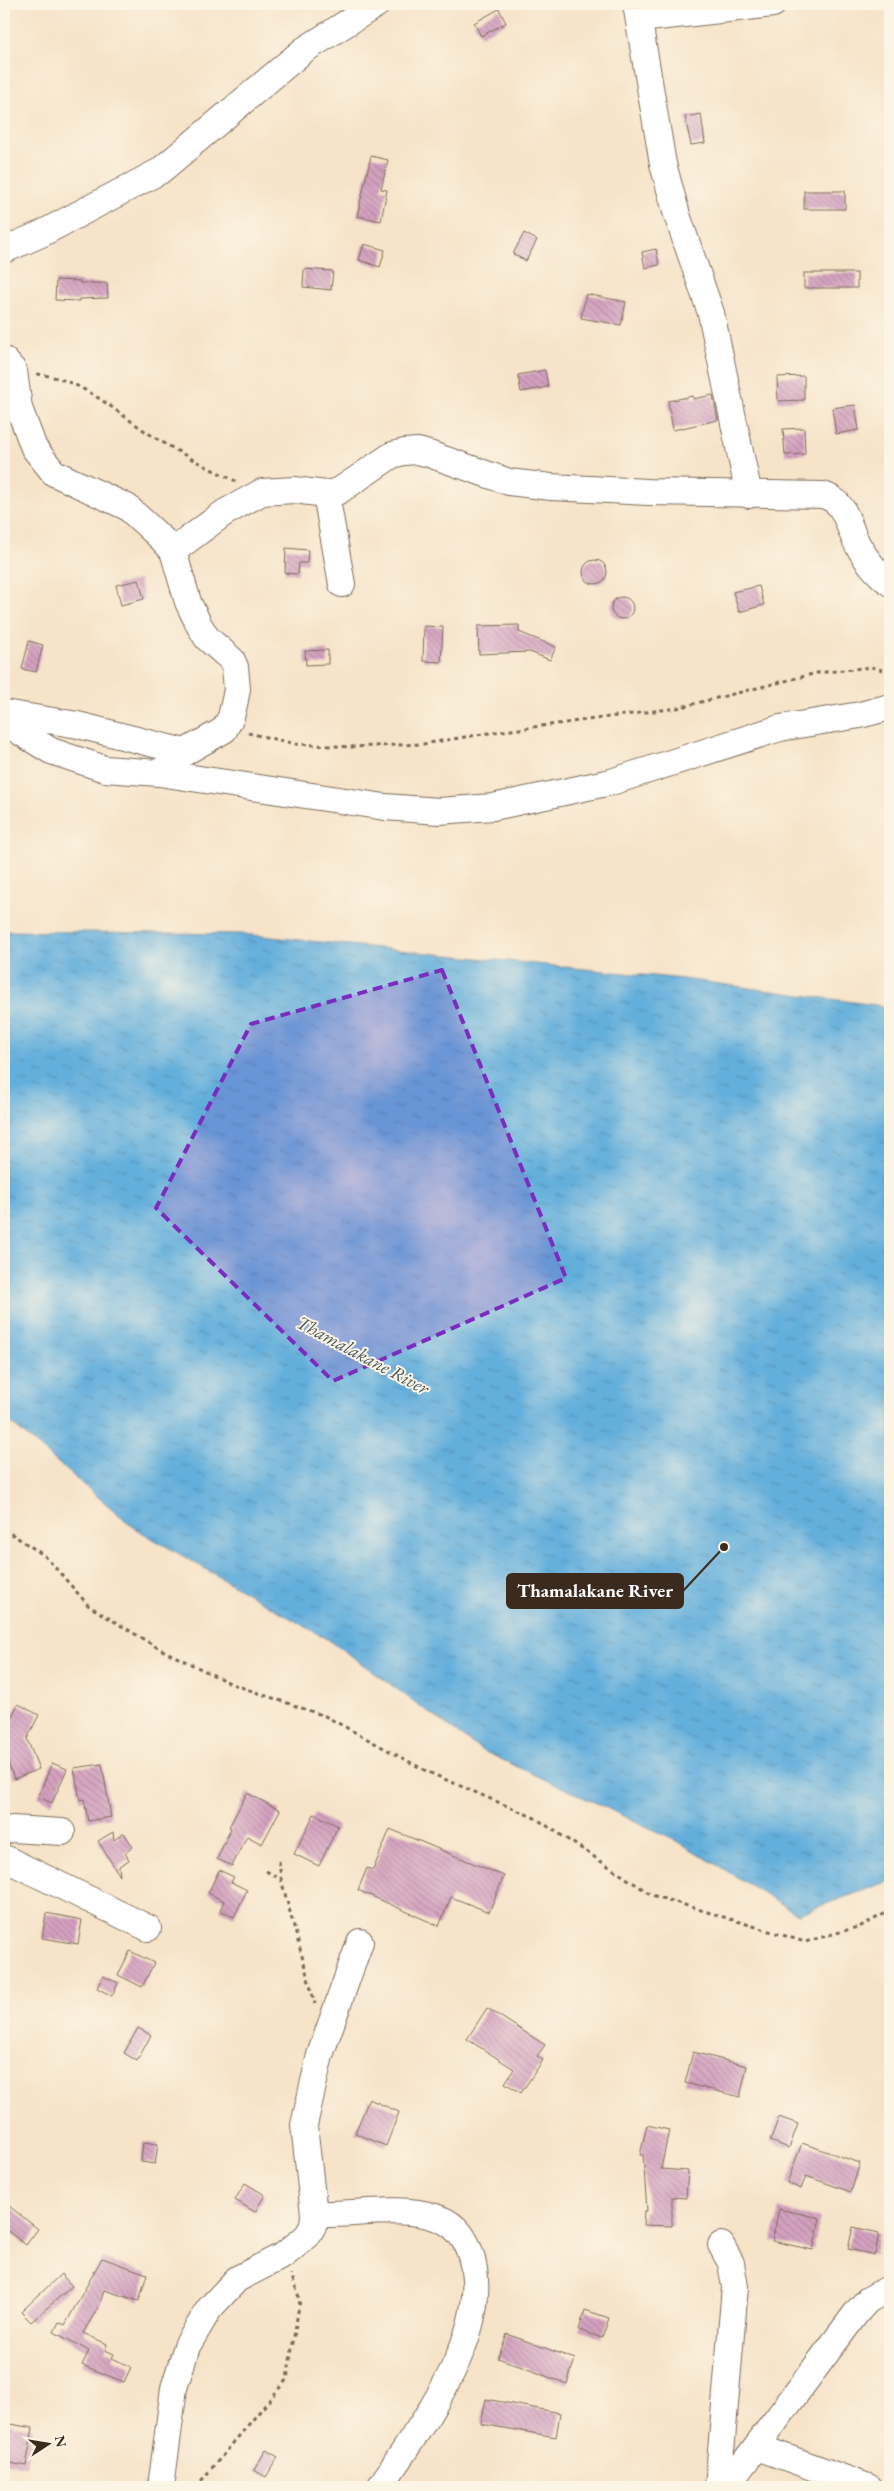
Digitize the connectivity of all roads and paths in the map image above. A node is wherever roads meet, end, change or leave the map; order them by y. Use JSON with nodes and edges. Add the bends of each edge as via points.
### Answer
{"nodes":[{"id":1,"x":377,"y":4,"type":"edge"},
{"id":2,"x":774,"y":4,"type":"edge"},
{"id":3,"x":638,"y":11,"type":"edge"},
{"id":4,"x":4,"y":250,"type":"edge"},
{"id":5,"x":9,"y":366,"type":"edge"},
{"id":6,"x":262,"y":492,"type":"junction"},
{"id":7,"x":326,"y":494,"type":"junction"},
{"id":8,"x":749,"y":495,"type":"junction"},
{"id":9,"x":173,"y":551,"type":"junction"},
{"id":10,"x":890,"y":583,"type":"edge"},
{"id":11,"x":342,"y":584,"type":"dead end"},
{"id":12,"x":890,"y":672,"type":"edge"},
{"id":13,"x":890,"y":707,"type":"edge"},
{"id":14,"x":4,"y":713,"type":"edge"},
{"id":15,"x":4,"y":722,"type":"edge"},
{"id":16,"x":224,"y":730,"type":"junction"},
{"id":17,"x":185,"y":752,"type":"junction"},
{"id":18,"x":159,"y":772,"type":"junction"},
{"id":19,"x":4,"y":1529,"type":"edge"},
{"id":20,"x":4,"y":1831,"type":"edge"},
{"id":21,"x":62,"y":1832,"type":"dead end"},
{"id":22,"x":4,"y":1858,"type":"edge"},
{"id":23,"x":279,"y":1861,"type":"dead end"},
{"id":24,"x":266,"y":1871,"type":"dead end"},
{"id":25,"x":281,"y":1879,"type":"junction"},
{"id":26,"x":890,"y":1911,"type":"edge"},
{"id":27,"x":148,"y":1928,"type":"dead end"},
{"id":28,"x":360,"y":1942,"type":"dead end"},
{"id":29,"x":325,"y":2041,"type":"junction"},
{"id":30,"x":314,"y":2214,"type":"junction"},
{"id":31,"x":721,"y":2245,"type":"dead end"},
{"id":32,"x":284,"y":2255,"type":"junction"},
{"id":33,"x":890,"y":2288,"type":"edge"},
{"id":34,"x":757,"y":2448,"type":"junction"},
{"id":35,"x":162,"y":2487,"type":"edge"},
{"id":36,"x":196,"y":2487,"type":"edge"},
{"id":37,"x":380,"y":2487,"type":"edge"},
{"id":38,"x":718,"y":2487,"type":"edge"},
{"id":39,"x":726,"y":2487,"type":"edge"},
{"id":40,"x":868,"y":2487,"type":"edge"}],
"edges":[{"from":1,"to":4,"type":"street","via":[[304,50],[160,171]]},
{"from":2,"to":3,"type":"street"},
{"from":3,"to":8,"type":"street","via":[[664,164],[677,215],[711,313]]},
{"from":5,"to":6,"type":"path","via":[[52,375],[103,398],[150,434],[192,459]]},
{"from":5,"to":9,"type":"street","via":[[19,408],[34,448],[54,473],[127,507]]},
{"from":6,"to":7,"type":"street","via":[[294,490]]},
{"from":6,"to":9,"type":"street","via":[[224,513]]},
{"from":7,"to":8,"type":"street","via":[[346,487],[392,455],[418,451],[509,482],[599,490]]},
{"from":7,"to":11,"type":"street"},
{"from":8,"to":10,"type":"street","via":[[788,493],[834,498],[859,547]]},
{"from":9,"to":16,"type":"street","via":[[198,626],[236,667],[237,690],[231,717]]},
{"from":12,"to":16,"type":"path","via":[[871,668],[818,673],[677,708],[423,744],[351,747],[296,744]]},
{"from":13,"to":18,"type":"street","via":[[780,728],[611,782],[493,807],[439,811],[385,807]]},
{"from":14,"to":17,"type":"street","via":[[78,725]]},
{"from":15,"to":18,"type":"street","via":[[51,751],[79,762],[105,769]]},
{"from":16,"to":17,"type":"street"},
{"from":17,"to":18,"type":"street"},
{"from":19,"to":26,"type":"path","via":[[45,1556],[89,1606],[158,1648],[232,1684],[325,1716],[428,1772],[536,1818],[652,1895],[805,1942],[861,1926]]},
{"from":20,"to":21,"type":"street"},
{"from":22,"to":27,"type":"street"},
{"from":23,"to":25,"type":"path"},
{"from":24,"to":25,"type":"path"},
{"from":25,"to":29,"type":"path"},
{"from":28,"to":29,"type":"street"},
{"from":29,"to":30,"type":"street","via":[[304,2125]]},
{"from":30,"to":32,"type":"street","via":[[313,2226],[307,2236]]},
{"from":30,"to":37,"type":"street","via":[[403,2212],[435,2217],[452,2224],[465,2240],[472,2260],[476,2297],[470,2327],[455,2368]]},
{"from":31,"to":38,"type":"street","via":[[731,2263],[734,2287]]},
{"from":32,"to":35,"type":"street","via":[[237,2280],[209,2310],[187,2346],[174,2388]]},
{"from":32,"to":36,"type":"path","via":[[300,2300],[287,2379]]},
{"from":33,"to":34,"type":"street","via":[[868,2300],[857,2312]]},
{"from":34,"to":39,"type":"street"},
{"from":34,"to":40,"type":"street"}]}
